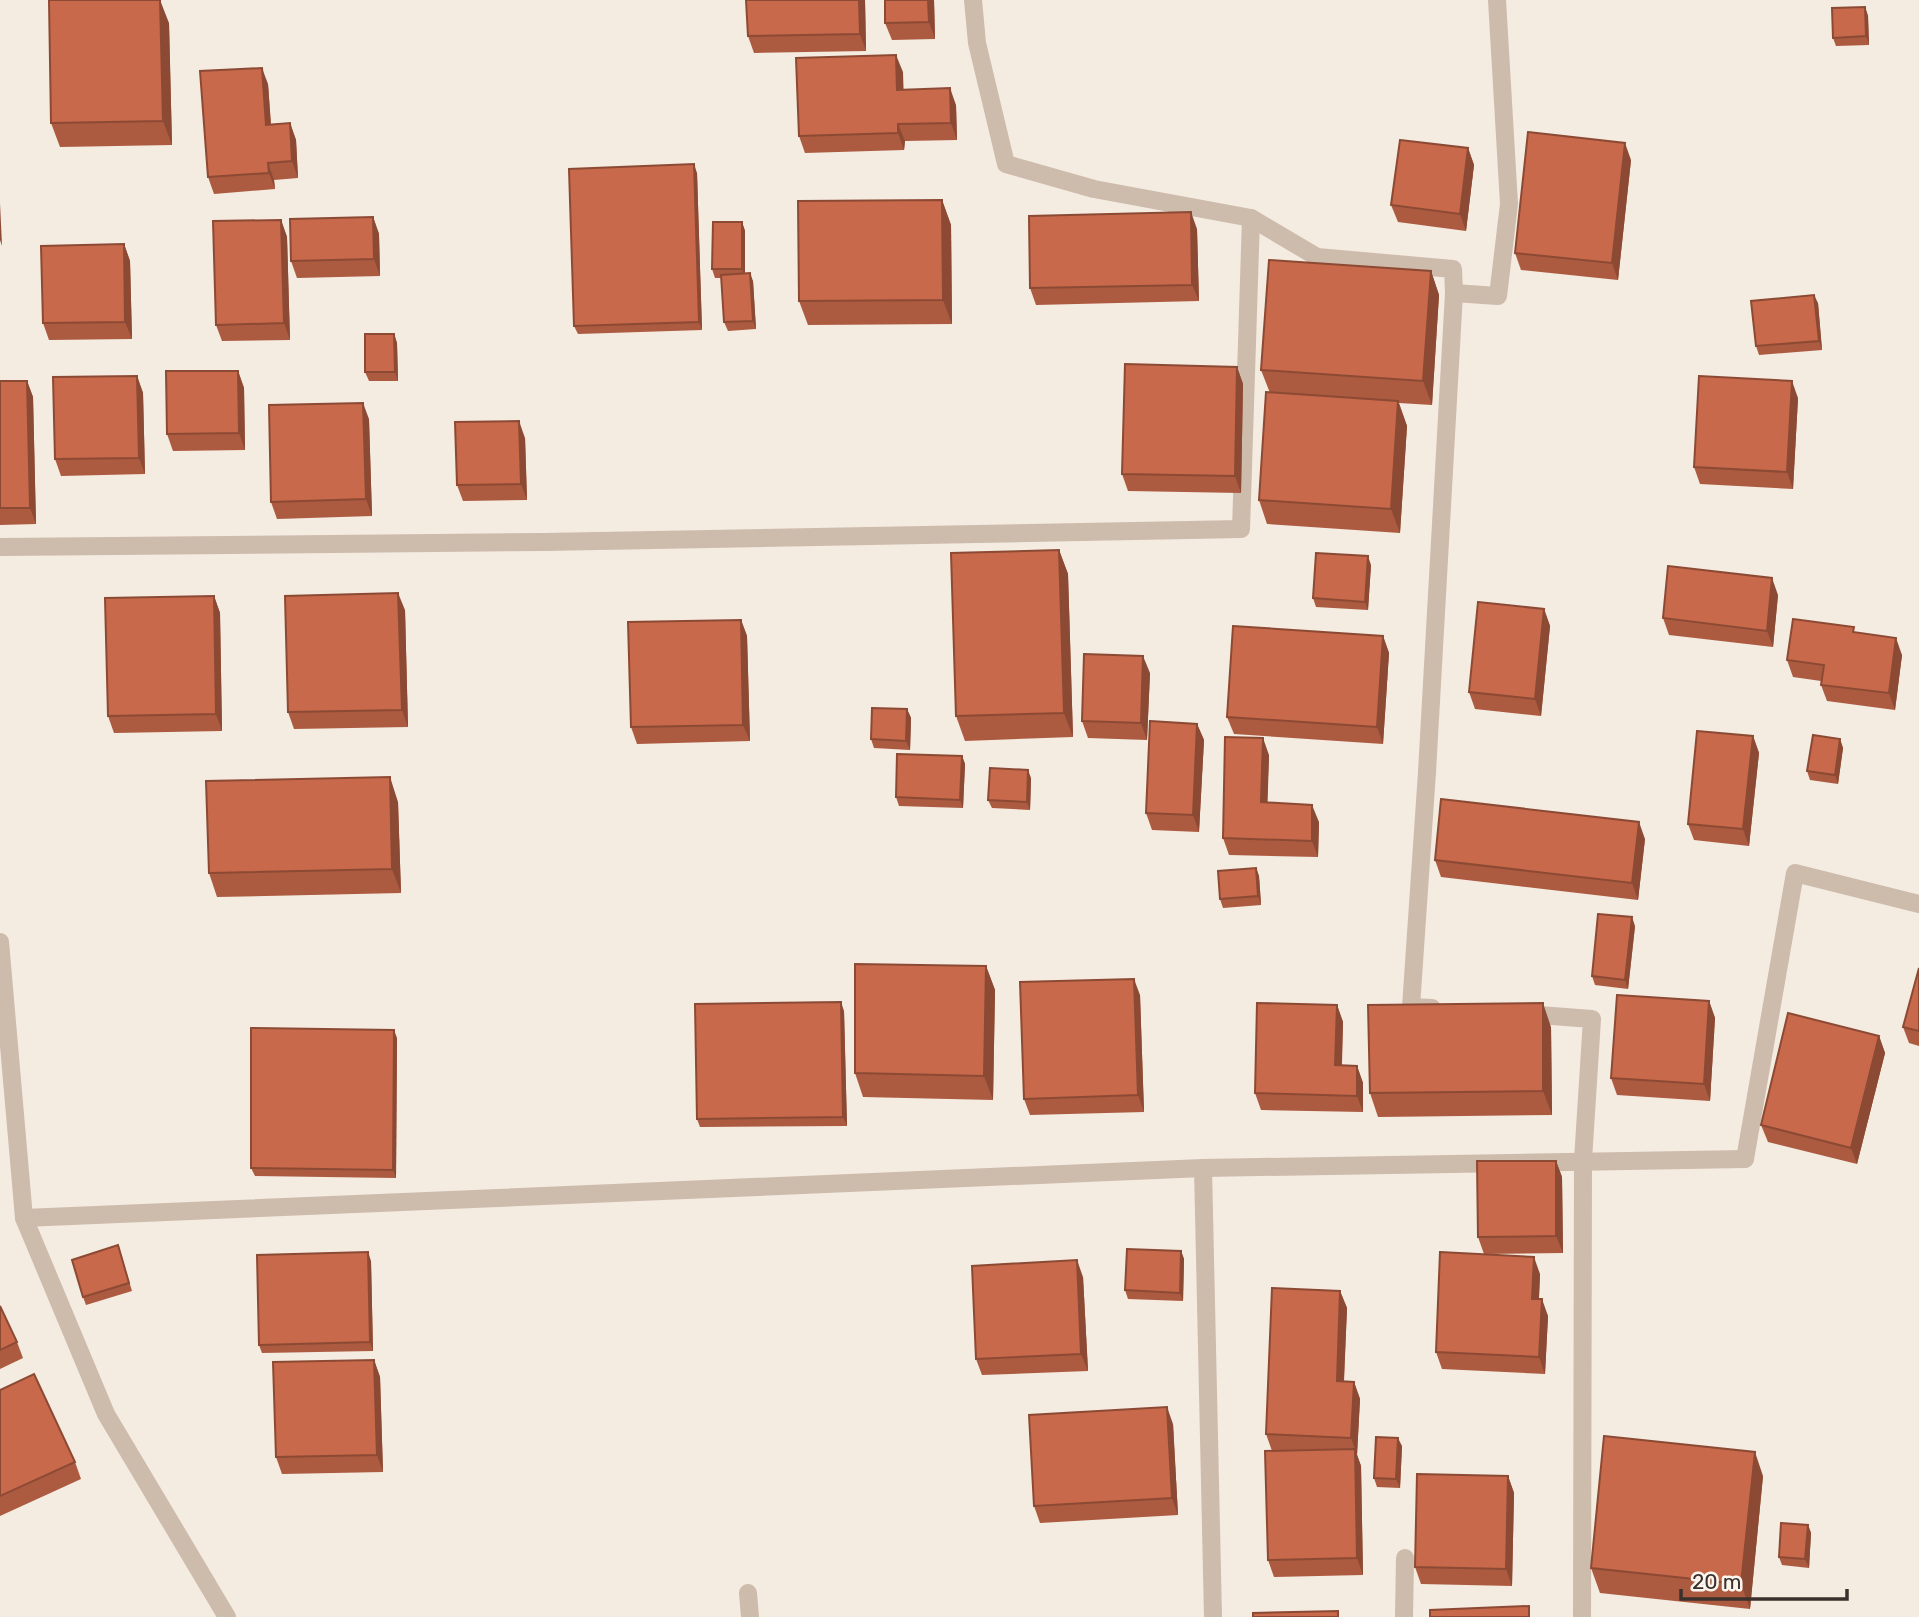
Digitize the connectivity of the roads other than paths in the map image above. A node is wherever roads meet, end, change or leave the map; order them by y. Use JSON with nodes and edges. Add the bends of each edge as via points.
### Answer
{"nodes":[{"id":1,"x":973,"y":0,"type":"edge"},
{"id":2,"x":1497,"y":0,"type":"edge"},
{"id":3,"x":1251,"y":218,"type":"junction"},
{"id":4,"x":1454,"y":293,"type":"junction"},
{"id":5,"x":0,"y":547,"type":"edge"},
{"id":6,"x":1919,"y":904,"type":"edge"},
{"id":7,"x":0,"y":942,"type":"edge"},
{"id":8,"x":1452,"y":1009,"type":"edge"},
{"id":9,"x":1508,"y":1013,"type":"edge"},
{"id":10,"x":1583,"y":1160,"type":"junction"},
{"id":11,"x":1203,"y":1168,"type":"junction"},
{"id":12,"x":24,"y":1218,"type":"junction"},
{"id":13,"x":1405,"y":1558,"type":"dead end"},
{"id":14,"x":748,"y":1592,"type":"dead end"},
{"id":15,"x":227,"y":1617,"type":"edge"},
{"id":16,"x":750,"y":1617,"type":"edge"},
{"id":17,"x":1213,"y":1617,"type":"edge"},
{"id":18,"x":1404,"y":1617,"type":"edge"},
{"id":19,"x":1582,"y":1617,"type":"edge"}],
"edges":[{"from":1,"to":3,"type":"street","via":[[977,43],[1006,164],[1094,189]]},
{"from":2,"to":4,"type":"street","via":[[1509,204],[1498,296]]},
{"from":3,"to":4,"type":"street","via":[[1317,257],[1453,269]]},
{"from":3,"to":5,"type":"street","via":[[1241,530]]},
{"from":4,"to":8,"type":"street","via":[[1411,1007]]},
{"from":6,"to":10,"type":"street","via":[[1795,873],[1745,1158]]},
{"from":7,"to":12,"type":"street"},
{"from":9,"to":10,"type":"street","via":[[1592,1019]]},
{"from":10,"to":11,"type":"street"},
{"from":10,"to":19,"type":"street"},
{"from":11,"to":12,"type":"street"},
{"from":11,"to":17,"type":"street"},
{"from":12,"to":15,"type":"street","via":[[106,1414]]},
{"from":13,"to":18,"type":"street"},
{"from":14,"to":16,"type":"street"}]}
